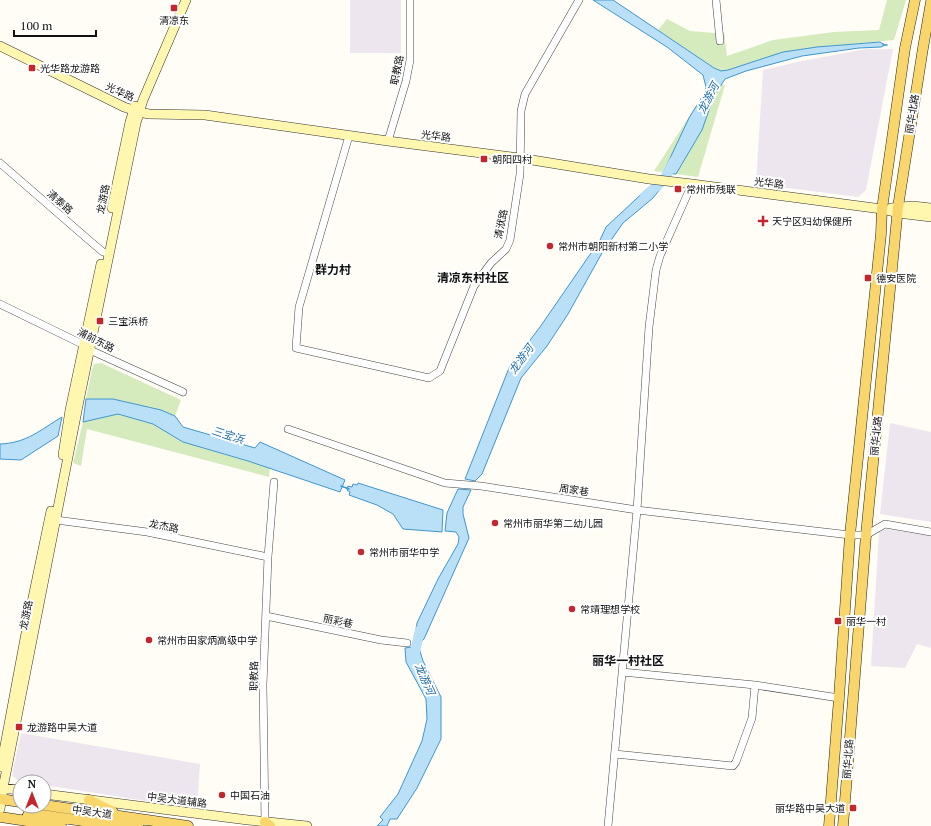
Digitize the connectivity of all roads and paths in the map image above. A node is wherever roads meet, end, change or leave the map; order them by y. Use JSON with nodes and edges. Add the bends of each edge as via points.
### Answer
{"nodes":[{"id":1,"x":181,"y":0,"type":"edge"},
{"id":2,"x":186,"y":0,"type":"edge"},
{"id":3,"x":410,"y":0,"type":"edge"},
{"id":4,"x":579,"y":0,"type":"edge"},
{"id":5,"x":716,"y":0,"type":"edge"},
{"id":6,"x":915,"y":0,"type":"edge"},
{"id":7,"x":931,"y":5,"type":"edge"},
{"id":8,"x":720,"y":41,"type":"dead end"},
{"id":9,"x":0,"y":46,"type":"edge"},
{"id":10,"x":136,"y":111,"type":"junction"},
{"id":11,"x":349,"y":136,"type":"junction"},
{"id":12,"x":388,"y":141,"type":"junction"},
{"id":13,"x":520,"y":158,"type":"junction"},
{"id":14,"x":0,"y":163,"type":"edge"},
{"id":15,"x":888,"y":167,"type":"junction"},
{"id":16,"x":904,"y":170,"type":"junction"},
{"id":17,"x":692,"y":184,"type":"junction"},
{"id":18,"x":931,"y":208,"type":"edge"},
{"id":19,"x":882,"y":209,"type":"junction"},
{"id":20,"x":898,"y":210,"type":"junction"},
{"id":21,"x":931,"y":217,"type":"edge"},
{"id":22,"x":106,"y":253,"type":"junction"},
{"id":23,"x":0,"y":304,"type":"edge"},
{"id":24,"x":87,"y":347,"type":"junction"},
{"id":25,"x":183,"y":392,"type":"dead end"},
{"id":26,"x":70,"y":427,"type":"junction"},
{"id":27,"x":288,"y":429,"type":"dead end"},
{"id":28,"x":274,"y":482,"type":"dead end"},
{"id":29,"x":637,"y":510,"type":"junction"},
{"id":30,"x":56,"y":520,"type":"junction"},
{"id":31,"x":931,"y":532,"type":"edge"},
{"id":32,"x":850,"y":535,"type":"junction"},
{"id":33,"x":866,"y":535,"type":"junction"},
{"id":34,"x":268,"y":557,"type":"junction"},
{"id":35,"x":266,"y":616,"type":"junction"},
{"id":36,"x":407,"y":643,"type":"dead end"},
{"id":37,"x":622,"y":672,"type":"junction"},
{"id":38,"x":755,"y":685,"type":"junction"},
{"id":39,"x":839,"y":698,"type":"junction"},
{"id":40,"x":615,"y":754,"type":"junction"},
{"id":41,"x":0,"y":772,"type":"edge"},
{"id":42,"x":1,"y":788,"type":"edge"},
{"id":43,"x":12,"y":789,"type":"edge"},
{"id":44,"x":52,"y":795,"type":"edge"},
{"id":45,"x":89,"y":800,"type":"junction"},
{"id":46,"x":0,"y":802,"type":"edge"},
{"id":47,"x":12,"y":802,"type":"edge"},
{"id":48,"x":52,"y":806,"type":"edge"},
{"id":49,"x":120,"y":816,"type":"junction"},
{"id":50,"x":0,"y":817,"type":"edge"},
{"id":51,"x":156,"y":821,"type":"junction"},
{"id":52,"x":37,"y":823,"type":"junction"},
{"id":53,"x":268,"y":824,"type":"edge"},
{"id":54,"x":844,"y":824,"type":"edge"},
{"id":55,"x":828,"y":825,"type":"edge"},
{"id":56,"x":61,"y":826,"type":"edge"},
{"id":57,"x":188,"y":826,"type":"edge"},
{"id":58,"x":307,"y":826,"type":"edge"},
{"id":59,"x":608,"y":826,"type":"edge"}],
"edges":[{"from":1,"to":10,"type":"main road","name":"龙游路"},
{"from":2,"to":10,"type":"main road","name":"龙游路"},
{"from":3,"to":12,"type":"street","name":"职教路","via":[[410,60]]},
{"from":4,"to":13,"type":"street","name":"清洑路","via":[[525,94],[521,111]]},
{"from":5,"to":8,"type":"street"},
{"from":6,"to":15,"type":"main road","name":"丽华北路"},
{"from":7,"to":16,"type":"main road","name":"丽华北路"},
{"from":9,"to":10,"type":"main road","name":"光华路"},
{"from":10,"to":11,"type":"main road","name":"光华路","via":[[149,114],[205,115]]},
{"from":10,"to":22,"type":"main road","name":"龙游路"},
{"from":11,"to":12,"type":"main road","name":"光华路"},
{"from":11,"to":13,"type":"street","name":"清洑路","via":[[299,307],[296,348],[428,378],[440,371],[474,286],[491,263],[506,249],[510,240]]},
{"from":12,"to":13,"type":"main road","name":"光华路"},
{"from":13,"to":17,"type":"main road","name":"光华路"},
{"from":14,"to":22,"type":"street","name":"清泰路"},
{"from":15,"to":16,"type":"main road"},
{"from":15,"to":19,"type":"main road","name":"丽华北路"},
{"from":16,"to":20,"type":"main road","name":"丽华北路"},
{"from":17,"to":19,"type":"main road","name":"光华路"},
{"from":17,"to":29,"type":"street","via":[[656,270],[649,327]]},
{"from":18,"to":20,"type":"main road","name":"光华路","via":[[912,206]]},
{"from":19,"to":20,"type":"main road","name":"光华路"},
{"from":19,"to":32,"type":"main road","name":"丽华北路"},
{"from":20,"to":21,"type":"main road","name":"光华路"},
{"from":20,"to":33,"type":"main road","name":"丽华北路"},
{"from":22,"to":24,"type":"main road","name":"龙游路"},
{"from":23,"to":24,"type":"street","name":"浦前东路"},
{"from":24,"to":25,"type":"street","name":"浦前东路"},
{"from":24,"to":26,"type":"main road","name":"龙游路"},
{"from":26,"to":30,"type":"main road","name":"龙游路"},
{"from":26,"to":41,"type":"main road","name":"龙游路","via":[[27,624]]},
{"from":27,"to":29,"type":"street","name":"周家巷","via":[[445,483],[481,486]]},
{"from":28,"to":34,"type":"street","name":"职教路"},
{"from":29,"to":32,"type":"street","name":"周家巷"},
{"from":29,"to":37,"type":"street"},
{"from":30,"to":34,"type":"street","name":"龙杰路","via":[[146,532]]},
{"from":30,"to":42,"type":"main road","name":"龙游路"},
{"from":31,"to":33,"type":"street","via":[[885,524]]},
{"from":32,"to":33,"type":"street","name":"周家巷"},
{"from":32,"to":39,"type":"main road","name":"丽华北路"},
{"from":33,"to":54,"type":"main road","name":"丽华北路"},
{"from":34,"to":35,"type":"street","name":"职教路"},
{"from":35,"to":36,"type":"street","name":"丽彩巷"},
{"from":35,"to":53,"type":"street","name":"职教路","via":[[263,685]]},
{"from":37,"to":38,"type":"street"},
{"from":37,"to":40,"type":"street"},
{"from":38,"to":39,"type":"street"},
{"from":38,"to":40,"type":"street","via":[[752,718],[733,766]]},
{"from":39,"to":55,"type":"main road","name":"丽华北路"},
{"from":40,"to":59,"type":"street"},
{"from":42,"to":43,"type":"main road"},
{"from":42,"to":46,"type":"main road","name":"龙游路"},
{"from":44,"to":45,"type":"main road","name":"中吴大道辅路"},
{"from":45,"to":49,"type":"main road"},
{"from":45,"to":53,"type":"main road","name":"中吴大道辅路"},
{"from":46,"to":47,"type":"main road"},
{"from":48,"to":49,"type":"main road","name":"中吴大道"},
{"from":49,"to":51,"type":"main road","name":"中吴大道"},
{"from":50,"to":52,"type":"main road","name":"中吴大道"},
{"from":51,"to":52,"type":"main road","via":[[111,825],[28,815],[27,818]]},
{"from":51,"to":57,"type":"main road","name":"中吴大道"},
{"from":52,"to":56,"type":"main road","name":"中吴大道"},
{"from":53,"to":58,"type":"main road","name":"中吴大道辅路"}]}
